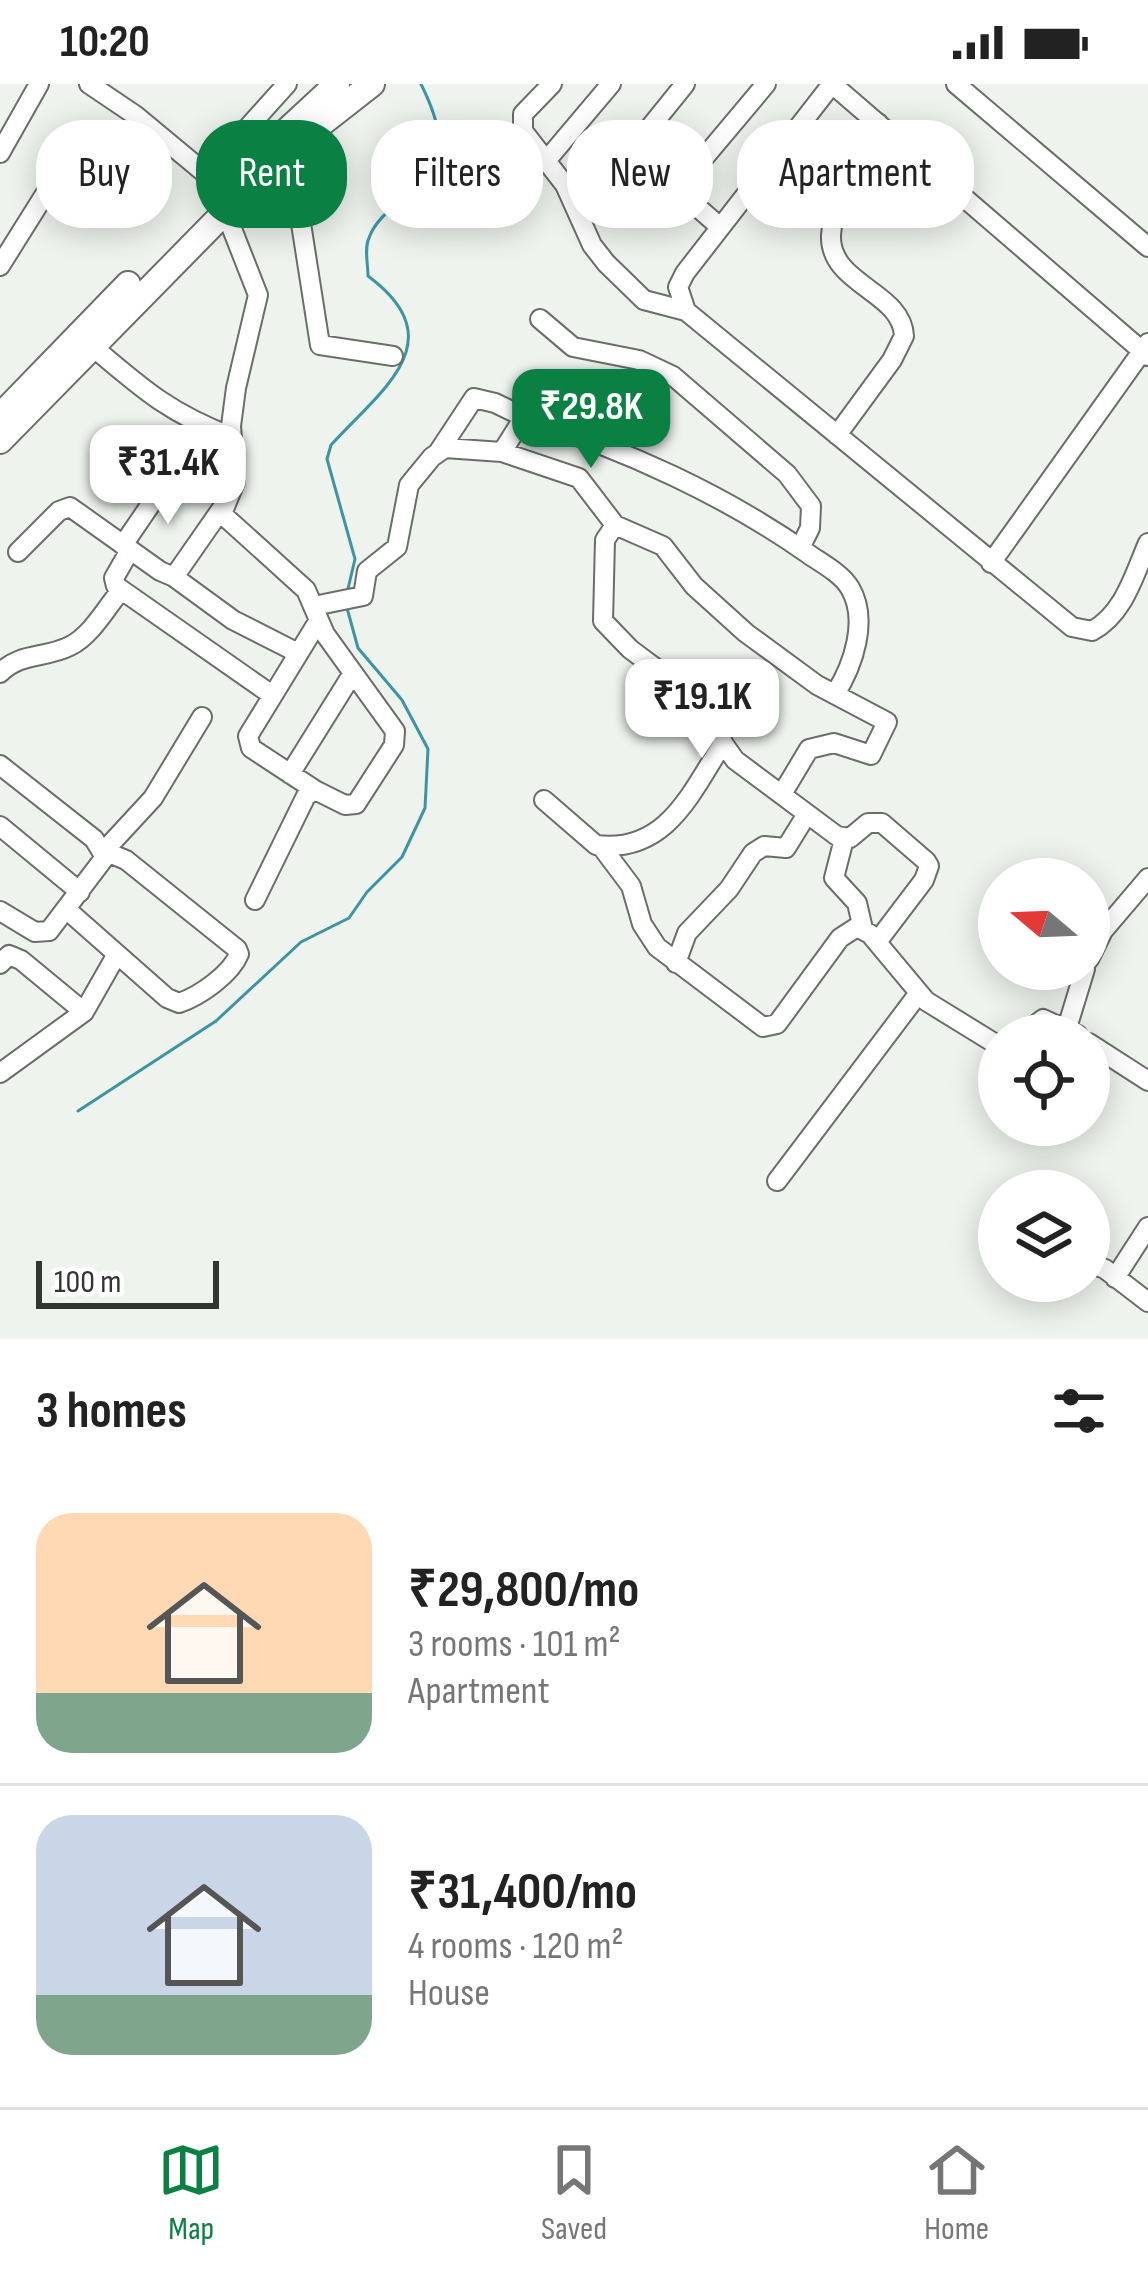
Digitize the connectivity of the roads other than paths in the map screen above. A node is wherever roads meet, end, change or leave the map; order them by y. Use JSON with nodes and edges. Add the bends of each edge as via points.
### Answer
{"nodes":[{"id":1,"x":39,"y":84,"type":"edge"},
{"id":2,"x":89,"y":84,"type":"edge"},
{"id":3,"x":287,"y":84,"type":"edge"},
{"id":4,"x":337,"y":84,"type":"edge"},
{"id":5,"x":372,"y":84,"type":"edge"},
{"id":6,"x":552,"y":84,"type":"edge"},
{"id":7,"x":611,"y":84,"type":"edge"},
{"id":8,"x":656,"y":84,"type":"edge"},
{"id":9,"x":766,"y":84,"type":"edge"},
{"id":10,"x":832,"y":84,"type":"edge"},
{"id":11,"x":956,"y":84,"type":"edge"},
{"id":12,"x":679,"y":92,"type":"edge"},
{"id":13,"x":264,"y":120,"type":"edge"},
{"id":14,"x":297,"y":120,"type":"edge"},
{"id":15,"x":327,"y":120,"type":"edge"},
{"id":16,"x":658,"y":120,"type":"edge"},
{"id":17,"x":874,"y":120,"type":"edge"},
{"id":18,"x":713,"y":147,"type":"edge"},
{"id":19,"x":0,"y":153,"type":"edge"},
{"id":20,"x":546,"y":161,"type":"junction"},
{"id":21,"x":196,"y":174,"type":"edge"},
{"id":22,"x":974,"y":204,"type":"edge"},
{"id":23,"x":36,"y":209,"type":"edge"},
{"id":24,"x":196,"y":215,"type":"edge"},
{"id":25,"x":713,"y":220,"type":"edge"},
{"id":26,"x":721,"y":227,"type":"junction"},
{"id":27,"x":230,"y":228,"type":"edge"},
{"id":28,"x":302,"y":228,"type":"edge"},
{"id":29,"x":834,"y":228,"type":"edge"},
{"id":30,"x":1148,"y":247,"type":"edge"},
{"id":31,"x":0,"y":266,"type":"edge"},
{"id":32,"x":686,"y":311,"type":"junction"},
{"id":33,"x":540,"y":319,"type":"dead end"},
{"id":34,"x":85,"y":340,"type":"junction"},
{"id":35,"x":1146,"y":350,"type":"edge"},
{"id":36,"x":393,"y":356,"type":"dead end"},
{"id":37,"x":10,"y":391,"type":"edge"},
{"id":38,"x":0,"y":416,"type":"edge"},
{"id":39,"x":530,"y":420,"type":"junction"},
{"id":40,"x":837,"y":435,"type":"junction"},
{"id":41,"x":232,"y":437,"type":"junction"},
{"id":42,"x":0,"y":441,"type":"edge"},
{"id":43,"x":439,"y":451,"type":"junction"},
{"id":44,"x":502,"y":452,"type":"junction"},
{"id":45,"x":167,"y":479,"type":"dead end"},
{"id":46,"x":222,"y":508,"type":"junction"},
{"id":47,"x":615,"y":525,"type":"junction"},
{"id":48,"x":1148,"y":543,"type":"edge"},
{"id":49,"x":127,"y":547,"type":"junction"},
{"id":50,"x":800,"y":548,"type":"junction"},
{"id":51,"x":18,"y":552,"type":"dead end"},
{"id":52,"x":991,"y":562,"type":"junction"},
{"id":53,"x":174,"y":577,"type":"junction"},
{"id":54,"x":122,"y":590,"type":"junction"},
{"id":55,"x":317,"y":613,"type":"junction"},
{"id":56,"x":298,"y":652,"type":"junction"},
{"id":57,"x":353,"y":673,"type":"junction"},
{"id":58,"x":0,"y":674,"type":"edge"},
{"id":59,"x":272,"y":694,"type":"junction"},
{"id":60,"x":835,"y":694,"type":"junction"},
{"id":61,"x":202,"y":717,"type":"dead end"},
{"id":62,"x":723,"y":742,"type":"junction"},
{"id":63,"x":0,"y":764,"type":"edge"},
{"id":64,"x":290,"y":774,"type":"junction"},
{"id":65,"x":315,"y":790,"type":"junction"},
{"id":66,"x":782,"y":794,"type":"junction"},
{"id":67,"x":544,"y":800,"type":"dead end"},
{"id":68,"x":807,"y":814,"type":"junction"},
{"id":69,"x":0,"y":826,"type":"edge"},
{"id":70,"x":844,"y":839,"type":"junction"},
{"id":71,"x":601,"y":846,"type":"junction"},
{"id":72,"x":104,"y":851,"type":"junction"},
{"id":73,"x":1148,"y":878,"type":"edge"},
{"id":74,"x":80,"y":892,"type":"junction"},
{"id":75,"x":255,"y":900,"type":"dead end"},
{"id":76,"x":66,"y":909,"type":"junction"},
{"id":77,"x":0,"y":911,"type":"edge"},
{"id":78,"x":1110,"y":922,"type":"edge"},
{"id":79,"x":870,"y":936,"type":"junction"},
{"id":80,"x":117,"y":954,"type":"junction"},
{"id":81,"x":676,"y":963,"type":"junction"},
{"id":82,"x":0,"y":964,"type":"edge"},
{"id":83,"x":919,"y":994,"type":"junction"},
{"id":84,"x":83,"y":1012,"type":"junction"},
{"id":85,"x":978,"y":1034,"type":"edge"},
{"id":86,"x":1110,"y":1057,"type":"edge"},
{"id":87,"x":0,"y":1073,"type":"edge"},
{"id":88,"x":1148,"y":1082,"type":"edge"},
{"id":89,"x":777,"y":1181,"type":"dead end"},
{"id":90,"x":1148,"y":1227,"type":"edge"},
{"id":91,"x":1110,"y":1275,"type":"edge"},
{"id":92,"x":1115,"y":1278,"type":"junction"},
{"id":93,"x":1148,"y":1302,"type":"edge"}],
"edges":[{"from":1,"to":19,"type":"street"},
{"from":2,"to":21,"type":"street"},
{"from":3,"to":13,"type":"street"},
{"from":4,"to":14,"type":"main road"},
{"from":5,"to":15,"type":"main road"},
{"from":6,"to":20,"type":"street","via":[[521,122]]},
{"from":7,"to":20,"type":"street"},
{"from":8,"to":12,"type":"street"},
{"from":9,"to":18,"type":"street"},
{"from":10,"to":17,"type":"street"},
{"from":10,"to":26,"type":"street"},
{"from":11,"to":30,"type":"street"},
{"from":12,"to":16,"type":"street"},
{"from":20,"to":32,"type":"street","via":[[606,263],[644,300]]},
{"from":22,"to":35,"type":"street"},
{"from":23,"to":31,"type":"street"},
{"from":24,"to":34,"type":"main road"},
{"from":25,"to":26,"type":"street"},
{"from":26,"to":32,"type":"street","via":[[678,287]]},
{"from":27,"to":41,"type":"street","via":[[258,296]]},
{"from":28,"to":36,"type":"street","via":[[320,345]]},
{"from":29,"to":40,"type":"street","via":[[832,251],[898,314],[904,337]]},
{"from":32,"to":40,"type":"street"},
{"from":33,"to":50,"type":"street","via":[[573,347],[673,376],[787,474],[811,506]]},
{"from":34,"to":37,"type":"main road"},
{"from":34,"to":41,"type":"street","via":[[154,400]]},
{"from":34,"to":42,"type":"main road"},
{"from":35,"to":52,"type":"street"},
{"from":37,"to":38,"type":"main road"},
{"from":39,"to":43,"type":"street","via":[[474,398]]},
{"from":39,"to":44,"type":"street"},
{"from":39,"to":50,"type":"street","via":[[668,475]]},
{"from":40,"to":52,"type":"street"},
{"from":41,"to":46,"type":"street","via":[[235,482]]},
{"from":43,"to":44,"type":"street"},
{"from":43,"to":55,"type":"street","via":[[409,485],[397,547],[367,571],[363,596]]},
{"from":44,"to":47,"type":"street","via":[[579,478]]},
{"from":45,"to":49,"type":"street"},
{"from":46,"to":53,"type":"street"},
{"from":46,"to":55,"type":"street","via":[[225,520],[306,590]]},
{"from":47,"to":60,"type":"street","via":[[663,546],[746,633]]},
{"from":47,"to":62,"type":"street","via":[[604,540],[603,621],[713,711]]},
{"from":48,"to":52,"type":"street","via":[[1120,605],[1092,632],[1072,627]]},
{"from":49,"to":51,"type":"street","via":[[65,506]]},
{"from":49,"to":53,"type":"street"},
{"from":49,"to":54,"type":"street","via":[[114,578]]},
{"from":50,"to":60,"type":"street","via":[[855,598],[855,656]]},
{"from":53,"to":56,"type":"street","via":[[233,620]]},
{"from":54,"to":58,"type":"street","via":[[78,642],[15,659]]},
{"from":54,"to":59,"type":"street"},
{"from":55,"to":56,"type":"street"},
{"from":55,"to":57,"type":"street"},
{"from":56,"to":59,"type":"street"},
{"from":57,"to":64,"type":"street"},
{"from":57,"to":65,"type":"street","via":[[396,738],[356,804]]},
{"from":59,"to":64,"type":"street","via":[[248,742]]},
{"from":60,"to":66,"type":"street","via":[[886,722],[875,752],[834,742],[809,749]]},
{"from":61,"to":72,"type":"street","via":[[154,798]]},
{"from":62,"to":66,"type":"street"},
{"from":62,"to":71,"type":"street","via":[[666,824],[638,844]]},
{"from":63,"to":72,"type":"street"},
{"from":64,"to":65,"type":"street"},
{"from":65,"to":75,"type":"street"},
{"from":66,"to":68,"type":"street"},
{"from":67,"to":71,"type":"street"},
{"from":68,"to":70,"type":"street"},
{"from":68,"to":81,"type":"street","via":[[786,848],[753,853],[686,934]]},
{"from":69,"to":74,"type":"street"},
{"from":70,"to":79,"type":"street","via":[[834,878]]},
{"from":70,"to":79,"type":"street","via":[[882,823],[929,866]]},
{"from":71,"to":81,"type":"street","via":[[632,886],[648,935]]},
{"from":72,"to":74,"type":"street"},
{"from":72,"to":80,"type":"street","via":[[239,954],[234,966],[179,1003]]},
{"from":73,"to":78,"type":"street"},
{"from":74,"to":76,"type":"street"},
{"from":76,"to":77,"type":"street","via":[[42,934]]},
{"from":76,"to":80,"type":"street"},
{"from":79,"to":81,"type":"street","via":[[849,929],[772,1028]]},
{"from":79,"to":83,"type":"street"},
{"from":80,"to":84,"type":"street"},
{"from":82,"to":84,"type":"street","via":[[9,955],[21,960]]},
{"from":83,"to":85,"type":"street"},
{"from":83,"to":89,"type":"street"},
{"from":84,"to":87,"type":"street"},
{"from":86,"to":88,"type":"street"},
{"from":90,"to":92,"type":"street"},
{"from":91,"to":92,"type":"street"},
{"from":92,"to":93,"type":"street"}]}
